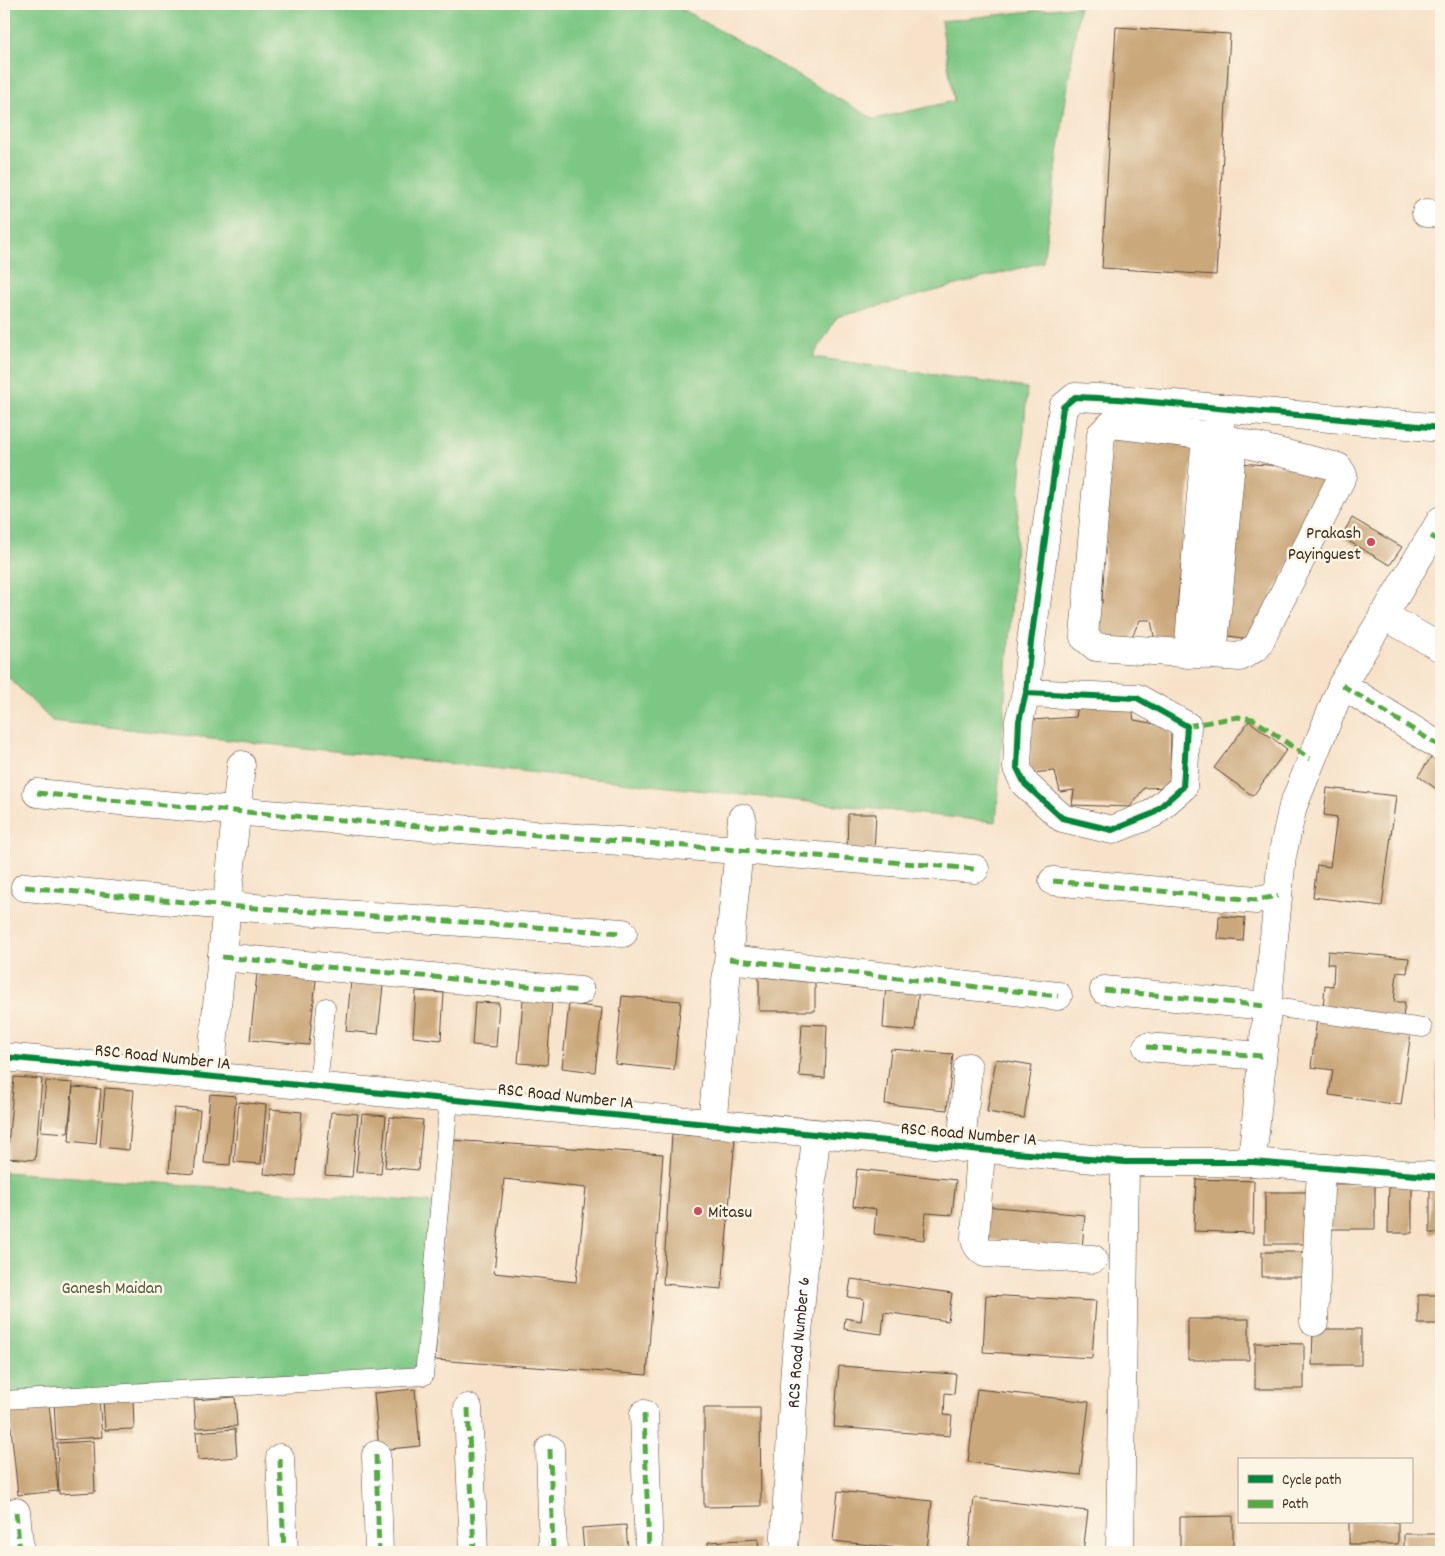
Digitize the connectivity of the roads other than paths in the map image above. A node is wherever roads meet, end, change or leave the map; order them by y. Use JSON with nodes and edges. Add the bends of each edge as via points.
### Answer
{"nodes":[{"id":1,"x":1221,"y":408,"type":"junction"},
{"id":2,"x":1441,"y":428,"type":"edge"},
{"id":3,"x":1219,"y":438,"type":"junction"},
{"id":4,"x":1438,"y":533,"type":"edge"},
{"id":5,"x":1383,"y":615,"type":"junction"},
{"id":6,"x":1441,"y":648,"type":"edge"},
{"id":7,"x":1200,"y":654,"type":"junction"},
{"id":8,"x":1342,"y":685,"type":"junction"},
{"id":9,"x":1026,"y":693,"type":"junction"},
{"id":10,"x":1441,"y":747,"type":"edge"},
{"id":11,"x":241,"y":766,"type":"dead end"},
{"id":12,"x":37,"y":793,"type":"dead end"},
{"id":13,"x":236,"y":813,"type":"junction"},
{"id":14,"x":742,"y":818,"type":"dead end"},
{"id":15,"x":739,"y":848,"type":"junction"},
{"id":16,"x":975,"y":869,"type":"dead end"},
{"id":17,"x":1053,"y":881,"type":"dead end"},
{"id":18,"x":25,"y":887,"type":"dead end"},
{"id":19,"x":1278,"y":896,"type":"junction"},
{"id":20,"x":227,"y":906,"type":"junction"},
{"id":21,"x":623,"y":933,"type":"dead end"},
{"id":22,"x":222,"y":957,"type":"junction"},
{"id":23,"x":729,"y":959,"type":"junction"},
{"id":24,"x":1104,"y":990,"type":"dead end"},
{"id":25,"x":580,"y":991,"type":"dead end"},
{"id":26,"x":1058,"y":996,"type":"dead end"},
{"id":27,"x":1266,"y":1006,"type":"junction"},
{"id":28,"x":326,"y":1007,"type":"dead end"},
{"id":29,"x":1423,"y":1028,"type":"dead end"},
{"id":30,"x":1148,"y":1047,"type":"dead end"},
{"id":31,"x":8,"y":1053,"type":"edge"},
{"id":32,"x":1262,"y":1056,"type":"junction"},
{"id":33,"x":968,"y":1067,"type":"dead end"},
{"id":34,"x":210,"y":1076,"type":"junction"},
{"id":35,"x":318,"y":1086,"type":"junction"},
{"id":36,"x":449,"y":1099,"type":"junction"},
{"id":37,"x":712,"y":1124,"type":"junction"},
{"id":38,"x":816,"y":1134,"type":"junction"},
{"id":39,"x":971,"y":1149,"type":"junction"},
{"id":40,"x":1125,"y":1162,"type":"junction"},
{"id":41,"x":1252,"y":1162,"type":"junction"},
{"id":42,"x":1321,"y":1168,"type":"junction"},
{"id":43,"x":1441,"y":1177,"type":"edge"},
{"id":44,"x":1093,"y":1259,"type":"dead end"},
{"id":45,"x":1314,"y":1322,"type":"dead end"},
{"id":46,"x":4,"y":1400,"type":"edge"},
{"id":47,"x":468,"y":1408,"type":"dead end"},
{"id":48,"x":644,"y":1414,"type":"dead end"},
{"id":49,"x":550,"y":1449,"type":"dead end"},
{"id":50,"x":376,"y":1455,"type":"dead end"},
{"id":51,"x":280,"y":1458,"type":"dead end"},
{"id":52,"x":16,"y":1512,"type":"dead end"},
{"id":53,"x":20,"y":1552,"type":"edge"},
{"id":54,"x":284,"y":1552,"type":"edge"},
{"id":55,"x":379,"y":1552,"type":"edge"},
{"id":56,"x":474,"y":1552,"type":"edge"},
{"id":57,"x":553,"y":1552,"type":"edge"},
{"id":58,"x":649,"y":1552,"type":"edge"},
{"id":59,"x":784,"y":1552,"type":"edge"},
{"id":60,"x":1120,"y":1552,"type":"edge"}],
"edges":[{"from":1,"to":2,"type":"street"},
{"from":1,"to":3,"type":"street"},
{"from":1,"to":9,"type":"street","via":[[1075,397],[1063,407]]},
{"from":3,"to":7,"type":"street"},
{"from":3,"to":7,"type":"street","via":[[1338,467],[1343,475],[1257,647],[1240,657]]},
{"from":3,"to":7,"type":"street","via":[[1112,424],[1101,434],[1084,637],[1096,647]]},
{"from":4,"to":5,"type":"street"},
{"from":5,"to":6,"type":"street"},
{"from":5,"to":8,"type":"street"},
{"from":8,"to":10,"type":"street"},
{"from":8,"to":19,"type":"street","via":[[1293,806],[1282,856]]},
{"from":9,"to":9,"type":"street","via":[[1020,721],[1017,768],[1024,784],[1062,818],[1112,830],[1152,814],[1183,787],[1187,726],[1174,717],[1137,698]]},
{"from":11,"to":13,"type":"street"},
{"from":12,"to":13,"type":"street"},
{"from":13,"to":15,"type":"street"},
{"from":13,"to":20,"type":"street"},
{"from":14,"to":15,"type":"street"},
{"from":15,"to":16,"type":"street"},
{"from":15,"to":23,"type":"street"},
{"from":17,"to":19,"type":"street","via":[[1256,900]]},
{"from":18,"to":20,"type":"street"},
{"from":19,"to":27,"type":"street"},
{"from":20,"to":21,"type":"street"},
{"from":20,"to":22,"type":"street"},
{"from":22,"to":25,"type":"street"},
{"from":22,"to":34,"type":"street"},
{"from":23,"to":26,"type":"street"},
{"from":23,"to":37,"type":"street"},
{"from":24,"to":27,"type":"street"},
{"from":27,"to":29,"type":"lane"},
{"from":27,"to":32,"type":"street"},
{"from":28,"to":35,"type":"lane"},
{"from":30,"to":32,"type":"street"},
{"from":31,"to":34,"type":"street","name":"RSC Road Number 1A"},
{"from":32,"to":41,"type":"street"},
{"from":33,"to":39,"type":"street"},
{"from":34,"to":35,"type":"street","name":"RSC Road Number 1A"},
{"from":35,"to":36,"type":"street","name":"RSC Road Number 1A"},
{"from":36,"to":37,"type":"street","name":"RSC Road Number 1A"},
{"from":36,"to":46,"type":"lane","via":[[424,1376]]},
{"from":37,"to":38,"type":"street","name":"RSC Road Number 1A"},
{"from":38,"to":39,"type":"street","name":"RSC Road Number 1A"},
{"from":38,"to":59,"type":"street","name":"RCS Road Number 6","via":[[795,1367]]},
{"from":39,"to":40,"type":"street","name":"RSC Road Number 1A"},
{"from":39,"to":44,"type":"street","via":[[975,1238],[981,1250],[985,1253]]},
{"from":40,"to":41,"type":"street","name":"RSC Road Number 1A"},
{"from":40,"to":60,"type":"street"},
{"from":41,"to":42,"type":"street","name":"RSC Road Number 1A"},
{"from":42,"to":43,"type":"street","name":"RSC Road Number 1A"},
{"from":42,"to":45,"type":"street"},
{"from":47,"to":56,"type":"street"},
{"from":48,"to":58,"type":"street"},
{"from":49,"to":57,"type":"street"},
{"from":50,"to":55,"type":"street"},
{"from":51,"to":54,"type":"street"},
{"from":52,"to":53,"type":"street"}]}
